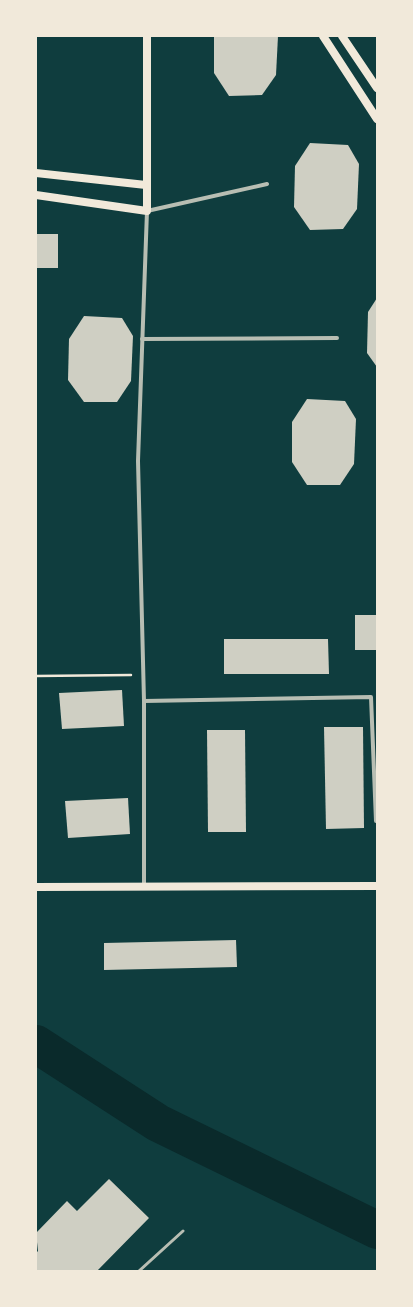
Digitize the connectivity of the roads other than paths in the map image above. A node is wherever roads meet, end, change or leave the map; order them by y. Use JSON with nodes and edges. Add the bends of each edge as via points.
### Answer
{"nodes":[{"id":1,"x":146,"y":36,"type":"edge"},
{"id":2,"x":323,"y":36,"type":"edge"},
{"id":3,"x":342,"y":36,"type":"edge"},
{"id":4,"x":377,"y":88,"type":"edge"},
{"id":5,"x":377,"y":120,"type":"edge"},
{"id":6,"x":36,"y":173,"type":"edge"},
{"id":7,"x":267,"y":184,"type":"dead end"},
{"id":8,"x":146,"y":185,"type":"junction"},
{"id":9,"x":36,"y":195,"type":"edge"},
{"id":10,"x":146,"y":211,"type":"junction"},
{"id":11,"x":337,"y":338,"type":"dead end"},
{"id":12,"x":142,"y":339,"type":"junction"},
{"id":13,"x":144,"y":701,"type":"junction"},
{"id":14,"x":376,"y":821,"type":"dead end"},
{"id":15,"x":377,"y":886,"type":"edge"},
{"id":16,"x":36,"y":887,"type":"edge"},
{"id":17,"x":144,"y":887,"type":"junction"},
{"id":18,"x":183,"y":1230,"type":"dead end"},
{"id":19,"x":139,"y":1271,"type":"edge"}],
"edges":[{"from":1,"to":8,"type":"main road"},
{"from":2,"to":5,"type":"main road"},
{"from":3,"to":4,"type":"main road"},
{"from":6,"to":8,"type":"main road"},
{"from":7,"to":10,"type":"street"},
{"from":8,"to":10,"type":"main road"},
{"from":9,"to":10,"type":"main road"},
{"from":10,"to":12,"type":"street"},
{"from":11,"to":12,"type":"street"},
{"from":12,"to":13,"type":"street","via":[[138,461]]},
{"from":13,"to":14,"type":"street","via":[[371,697]]},
{"from":13,"to":17,"type":"street"},
{"from":15,"to":17,"type":"main road"},
{"from":16,"to":17,"type":"main road"},
{"from":18,"to":19,"type":"lane"}]}
